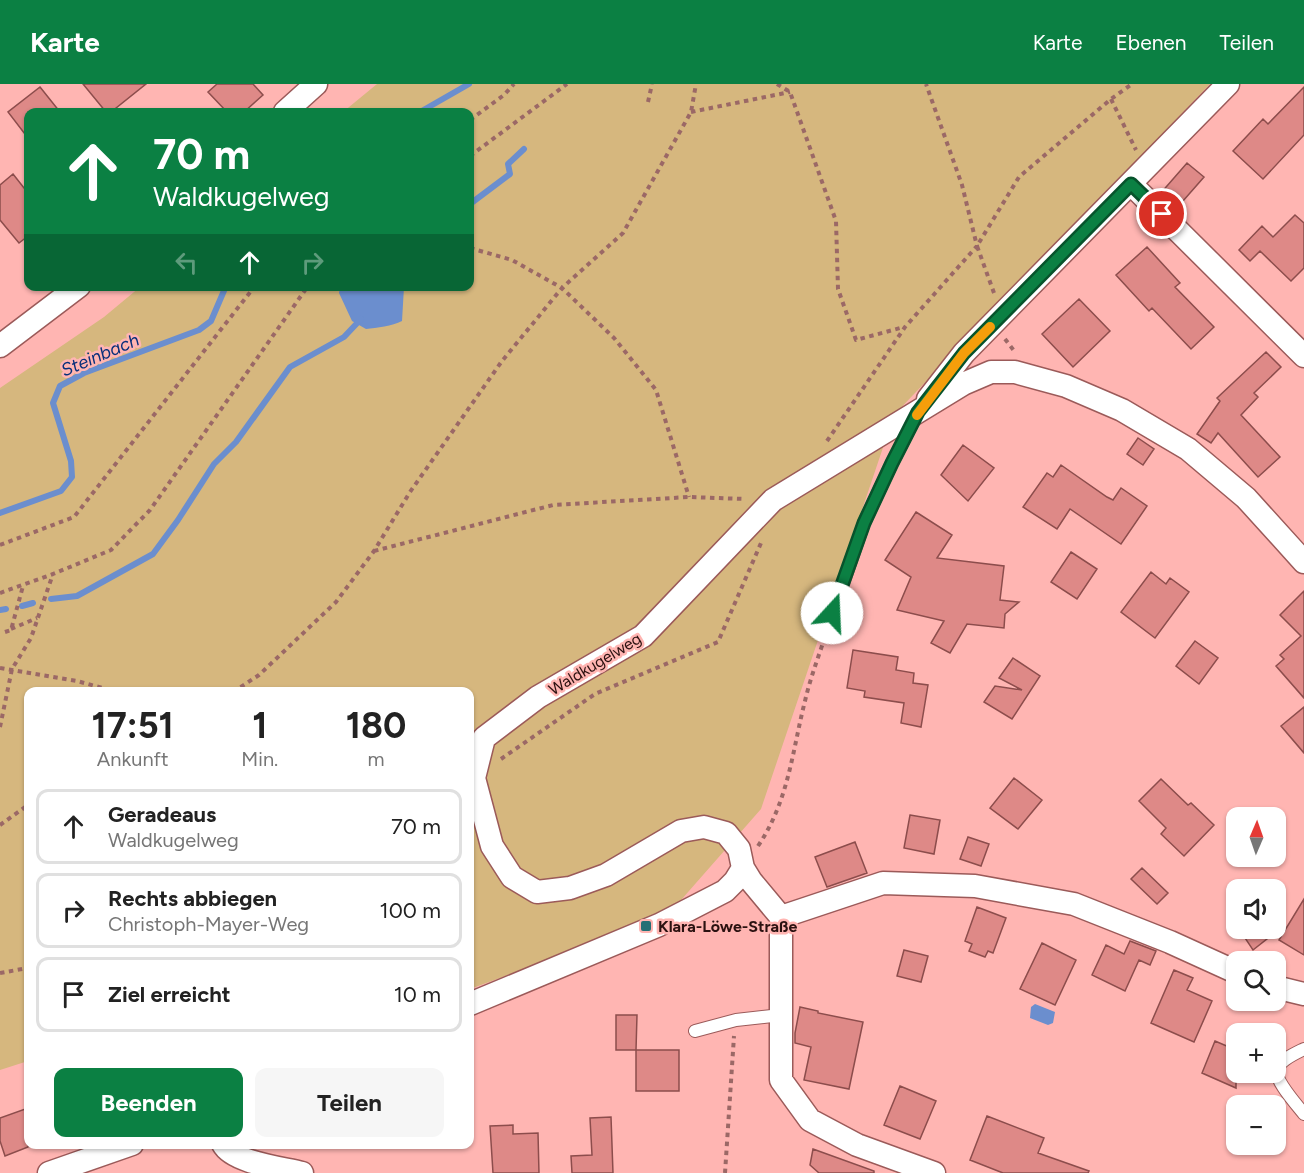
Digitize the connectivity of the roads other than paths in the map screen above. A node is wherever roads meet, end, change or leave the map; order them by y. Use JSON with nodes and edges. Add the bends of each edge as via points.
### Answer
{"nodes":[{"id":1,"x":316,"y":84,"type":"edge"},
{"id":2,"x":1228,"y":84,"type":"edge"},
{"id":3,"x":289,"y":108,"type":"edge"},
{"id":4,"x":1138,"y":177,"type":"junction"},
{"id":5,"x":72,"y":291,"type":"edge"},
{"id":6,"x":0,"y":346,"type":"edge"},
{"id":7,"x":1304,"y":356,"type":"edge"},
{"id":8,"x":918,"y":412,"type":"junction"},
{"id":9,"x":1304,"y":562,"type":"edge"},
{"id":10,"x":832,"y":613,"type":"road end"},
{"id":11,"x":743,"y":868,"type":"junction"},
{"id":12,"x":781,"y":917,"type":"junction"},
{"id":13,"x":1226,"y":967,"type":"edge"},
{"id":14,"x":1286,"y":990,"type":"edge"},
{"id":15,"x":1304,"y":994,"type":"edge"},
{"id":16,"x":474,"y":1002,"type":"edge"},
{"id":17,"x":781,"y":1015,"type":"junction"},
{"id":18,"x":695,"y":1031,"type":"dead end"},
{"id":19,"x":1304,"y":1049,"type":"edge"},
{"id":20,"x":1304,"y":1114,"type":"edge"},
{"id":21,"x":118,"y":1149,"type":"edge"},
{"id":22,"x":226,"y":1149,"type":"edge"},
{"id":23,"x":50,"y":1173,"type":"edge"},
{"id":24,"x":303,"y":1173,"type":"edge"},
{"id":25,"x":934,"y":1173,"type":"edge"}],
"edges":[{"from":1,"to":3,"type":"street"},
{"from":2,"to":4,"type":"street","name":"Waldkugelweg"},
{"from":4,"to":7,"type":"street"},
{"from":4,"to":8,"type":"street","name":"Waldkugelweg","via":[[964,353]]},
{"from":5,"to":6,"type":"street"},
{"from":8,"to":9,"type":"street","via":[[991,372],[1015,372],[1066,386],[1122,410],[1188,449],[1246,498]]},
{"from":8,"to":10,"type":"lane","via":[[864,523]]},
{"from":8,"to":11,"type":"street","name":"Waldkugelweg","via":[[773,500],[643,636],[538,697],[484,738],[474,778],[492,846],[512,878],[537,891],[570,888],[606,875],[681,831],[704,827],[726,833],[739,849]]},
{"from":11,"to":12,"type":"street"},
{"from":11,"to":16,"type":"street","via":[[725,891],[659,925]]},
{"from":12,"to":13,"type":"street","via":[[883,883],[975,886],[1074,904]]},
{"from":12,"to":17,"type":"street"},
{"from":14,"to":15,"type":"street"},
{"from":17,"to":18,"type":"lane","via":[[736,1020]]},
{"from":17,"to":25,"type":"street","via":[[781,1080],[810,1120],[857,1145]]},
{"from":19,"to":20,"type":"lane","via":[[1277,1069],[1282,1085]]},
{"from":21,"to":23,"type":"street"},
{"from":22,"to":24,"type":"street","via":[[249,1161]]}]}
